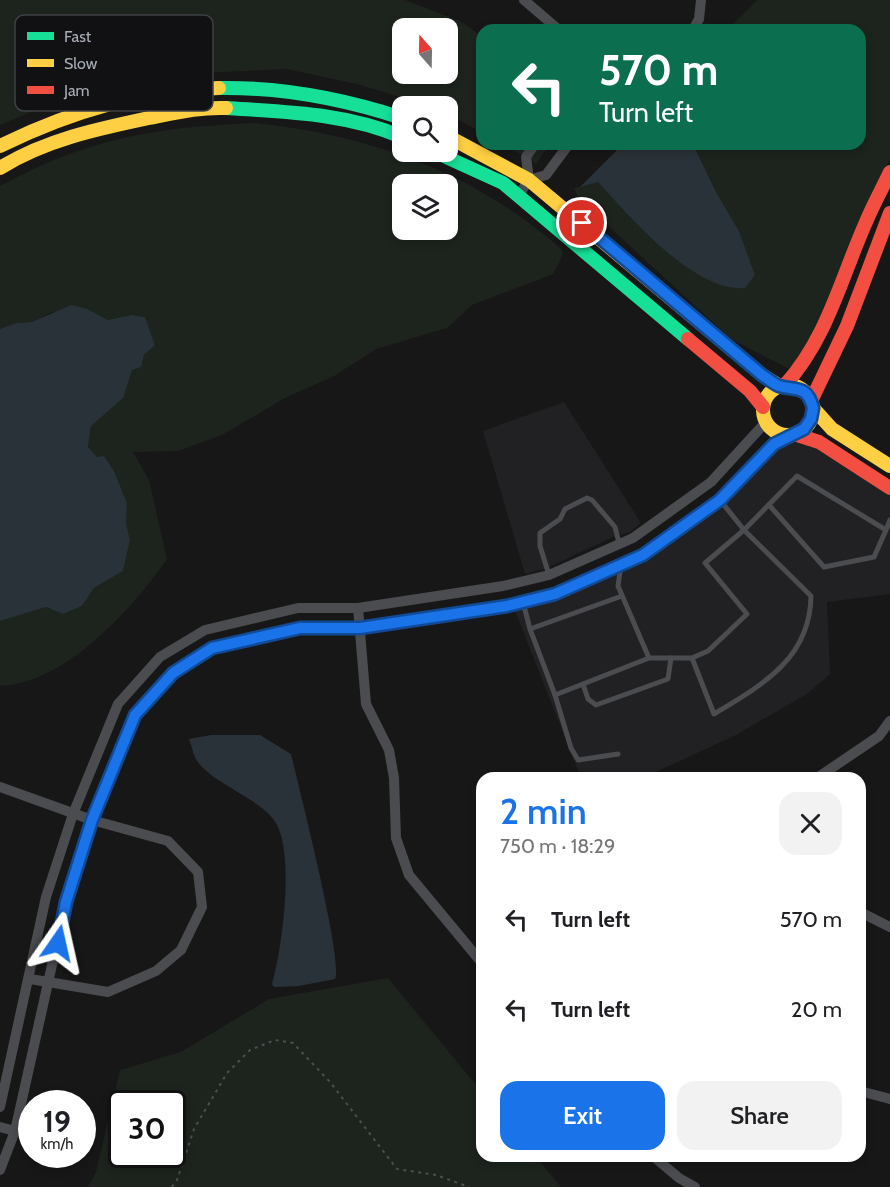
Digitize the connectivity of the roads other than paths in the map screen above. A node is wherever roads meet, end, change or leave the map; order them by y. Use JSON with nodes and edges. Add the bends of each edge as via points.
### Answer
{"nodes":[{"id":1,"x":524,"y":0,"type":"edge"},
{"id":2,"x":701,"y":0,"type":"edge"},
{"id":3,"x":552,"y":24,"type":"edge"},
{"id":4,"x":696,"y":24,"type":"edge"},
{"id":5,"x":213,"y":87,"type":"edge"},
{"id":6,"x":213,"y":108,"type":"edge"},
{"id":7,"x":74,"y":111,"type":"edge"},
{"id":8,"x":184,"y":111,"type":"edge"},
{"id":9,"x":392,"y":115,"type":"edge"},
{"id":10,"x":392,"y":133,"type":"edge"},
{"id":11,"x":458,"y":142,"type":"edge"},
{"id":12,"x":0,"y":146,"type":"edge"},
{"id":13,"x":531,"y":150,"type":"edge"},
{"id":14,"x":565,"y":150,"type":"edge"},
{"id":15,"x":457,"y":162,"type":"edge"},
{"id":16,"x":0,"y":168,"type":"edge"},
{"id":17,"x":890,"y":172,"type":"edge"},
{"id":18,"x":529,"y":180,"type":"junction"},
{"id":19,"x":518,"y":196,"type":"junction"},
{"id":20,"x":890,"y":213,"type":"edge"},
{"id":21,"x":866,"y":222,"type":"junction"},
{"id":22,"x":883,"y":229,"type":"junction"},
{"id":23,"x":783,"y":386,"type":"junction"},
{"id":24,"x":812,"y":404,"type":"junction"},
{"id":25,"x":763,"y":407,"type":"junction"},
{"id":26,"x":766,"y":422,"type":"junction"},
{"id":27,"x":791,"y":434,"type":"junction"},
{"id":28,"x":890,"y":466,"type":"edge"},
{"id":29,"x":707,"y":485,"type":"junction"},
{"id":30,"x":890,"y":488,"type":"edge"},
{"id":31,"x":720,"y":500,"type":"junction"},
{"id":32,"x":769,"y":505,"type":"junction"},
{"id":33,"x":890,"y":520,"type":"edge"},
{"id":34,"x":744,"y":530,"type":"junction"},
{"id":35,"x":886,"y":530,"type":"junction"},
{"id":36,"x":619,"y":543,"type":"junction"},
{"id":37,"x":621,"y":565,"type":"junction"},
{"id":38,"x":549,"y":575,"type":"junction"},
{"id":39,"x":520,"y":582,"type":"junction"},
{"id":40,"x":622,"y":596,"type":"junction"},
{"id":41,"x":523,"y":602,"type":"junction"},
{"id":42,"x":358,"y":608,"type":"junction"},
{"id":43,"x":360,"y":628,"type":"junction"},
{"id":44,"x":530,"y":629,"type":"junction"},
{"id":45,"x":205,"y":630,"type":"junction"},
{"id":46,"x":212,"y":648,"type":"junction"},
{"id":47,"x":648,"y":658,"type":"junction"},
{"id":48,"x":670,"y":658,"type":"junction"},
{"id":49,"x":692,"y":658,"type":"junction"},
{"id":50,"x":583,"y":684,"type":"junction"},
{"id":51,"x":555,"y":695,"type":"junction"},
{"id":52,"x":890,"y":721,"type":"edge"},
{"id":53,"x":618,"y":754,"type":"dead end"},
{"id":54,"x":827,"y":772,"type":"edge"},
{"id":55,"x":0,"y":787,"type":"edge"},
{"id":56,"x":73,"y":814,"type":"junction"},
{"id":57,"x":92,"y":820,"type":"junction"},
{"id":58,"x":866,"y":915,"type":"edge"},
{"id":59,"x":890,"y":927,"type":"edge"},
{"id":60,"x":476,"y":956,"type":"edge"},
{"id":61,"x":30,"y":979,"type":"junction"},
{"id":62,"x":50,"y":983,"type":"junction"},
{"id":63,"x":866,"y":1093,"type":"edge"},
{"id":64,"x":890,"y":1099,"type":"edge"},
{"id":65,"x":0,"y":1107,"type":"edge"},
{"id":66,"x":0,"y":1127,"type":"edge"},
{"id":67,"x":15,"y":1131,"type":"junction"},
{"id":68,"x":660,"y":1162,"type":"edge"},
{"id":69,"x":0,"y":1170,"type":"edge"},
{"id":70,"x":695,"y":1187,"type":"edge"}],
"edges":[{"from":1,"to":3,"type":"street"},
{"from":2,"to":4,"type":"street"},
{"from":5,"to":9,"type":"street","via":[[309,93]]},
{"from":6,"to":10,"type":"street","via":[[308,113]]},
{"from":7,"to":12,"type":"street"},
{"from":8,"to":16,"type":"street","via":[[81,132]]},
{"from":11,"to":18,"type":"street"},
{"from":13,"to":18,"type":"street","via":[[526,157]]},
{"from":14,"to":18,"type":"street","via":[[546,175]]},
{"from":15,"to":19,"type":"street","via":[[502,183]]},
{"from":17,"to":21,"type":"street"},
{"from":18,"to":19,"type":"street"},
{"from":18,"to":23,"type":"street","via":[[762,375]]},
{"from":19,"to":25,"type":"street","via":[[750,391]]},
{"from":20,"to":22,"type":"street"},
{"from":21,"to":22,"type":"street"},
{"from":21,"to":23,"type":"street","via":[[830,314],[805,363]]},
{"from":22,"to":24,"type":"street","via":[[847,326]]},
{"from":23,"to":24,"type":"street","via":[[799,388]]},
{"from":23,"to":25,"type":"street","via":[[767,397]]},
{"from":24,"to":27,"type":"street","via":[[808,424]]},
{"from":24,"to":28,"type":"street","via":[[832,429]]},
{"from":25,"to":26,"type":"street"},
{"from":26,"to":27,"type":"street","via":[[776,432]]},
{"from":26,"to":29,"type":"street"},
{"from":27,"to":30,"type":"street","via":[[819,442]]},
{"from":27,"to":31,"type":"street","via":[[774,444]]},
{"from":29,"to":31,"type":"street"},
{"from":29,"to":36,"type":"street","via":[[633,538]]},
{"from":31,"to":34,"type":"lane"},
{"from":31,"to":37,"type":"street","via":[[643,555]]},
{"from":32,"to":34,"type":"lane"},
{"from":32,"to":35,"type":"lane","via":[[797,476]]},
{"from":32,"to":35,"type":"lane","via":[[824,567],[874,557]]},
{"from":33,"to":35,"type":"lane"},
{"from":34,"to":49,"type":"lane","via":[[705,563],[747,614],[708,651]]},
{"from":34,"to":49,"type":"lane","via":[[811,597],[803,639],[762,685],[714,714]]},
{"from":36,"to":37,"type":"street"},
{"from":36,"to":38,"type":"street"},
{"from":36,"to":38,"type":"lane","via":[[615,527],[587,498],[565,509],[560,519],[540,533]]},
{"from":37,"to":40,"type":"lane","via":[[618,586]]},
{"from":37,"to":41,"type":"street","via":[[555,594]]},
{"from":38,"to":39,"type":"street"},
{"from":39,"to":41,"type":"street"},
{"from":39,"to":42,"type":"street"},
{"from":40,"to":44,"type":"lane"},
{"from":40,"to":47,"type":"lane"},
{"from":41,"to":43,"type":"street"},
{"from":41,"to":44,"type":"lane"},
{"from":42,"to":43,"type":"street"},
{"from":42,"to":45,"type":"street","via":[[298,608]]},
{"from":43,"to":46,"type":"street","via":[[300,628]]},
{"from":43,"to":60,"type":"street","via":[[366,704],[389,750],[396,838],[409,875]]},
{"from":44,"to":51,"type":"lane"},
{"from":45,"to":46,"type":"street"},
{"from":45,"to":56,"type":"street","via":[[160,657],[118,704]]},
{"from":46,"to":57,"type":"street","via":[[173,673],[135,715]]},
{"from":47,"to":48,"type":"lane"},
{"from":47,"to":50,"type":"lane"},
{"from":48,"to":49,"type":"lane"},
{"from":48,"to":50,"type":"lane","via":[[668,679],[596,705],[588,699]]},
{"from":50,"to":51,"type":"lane"},
{"from":51,"to":53,"type":"lane","via":[[578,760]]},
{"from":52,"to":54,"type":"street","via":[[879,736]]},
{"from":55,"to":56,"type":"street"},
{"from":56,"to":57,"type":"street"},
{"from":56,"to":61,"type":"street","via":[[46,897]]},
{"from":57,"to":62,"type":"street","via":[[66,902]]},
{"from":57,"to":62,"type":"street","via":[[168,841],[198,872],[202,907],[181,950],[156,971],[108,992]]},
{"from":58,"to":59,"type":"street"},
{"from":61,"to":62,"type":"street"},
{"from":61,"to":65,"type":"street"},
{"from":62,"to":67,"type":"street"},
{"from":63,"to":64,"type":"street"},
{"from":66,"to":67,"type":"street"},
{"from":67,"to":69,"type":"street"},
{"from":68,"to":70,"type":"street"}]}
